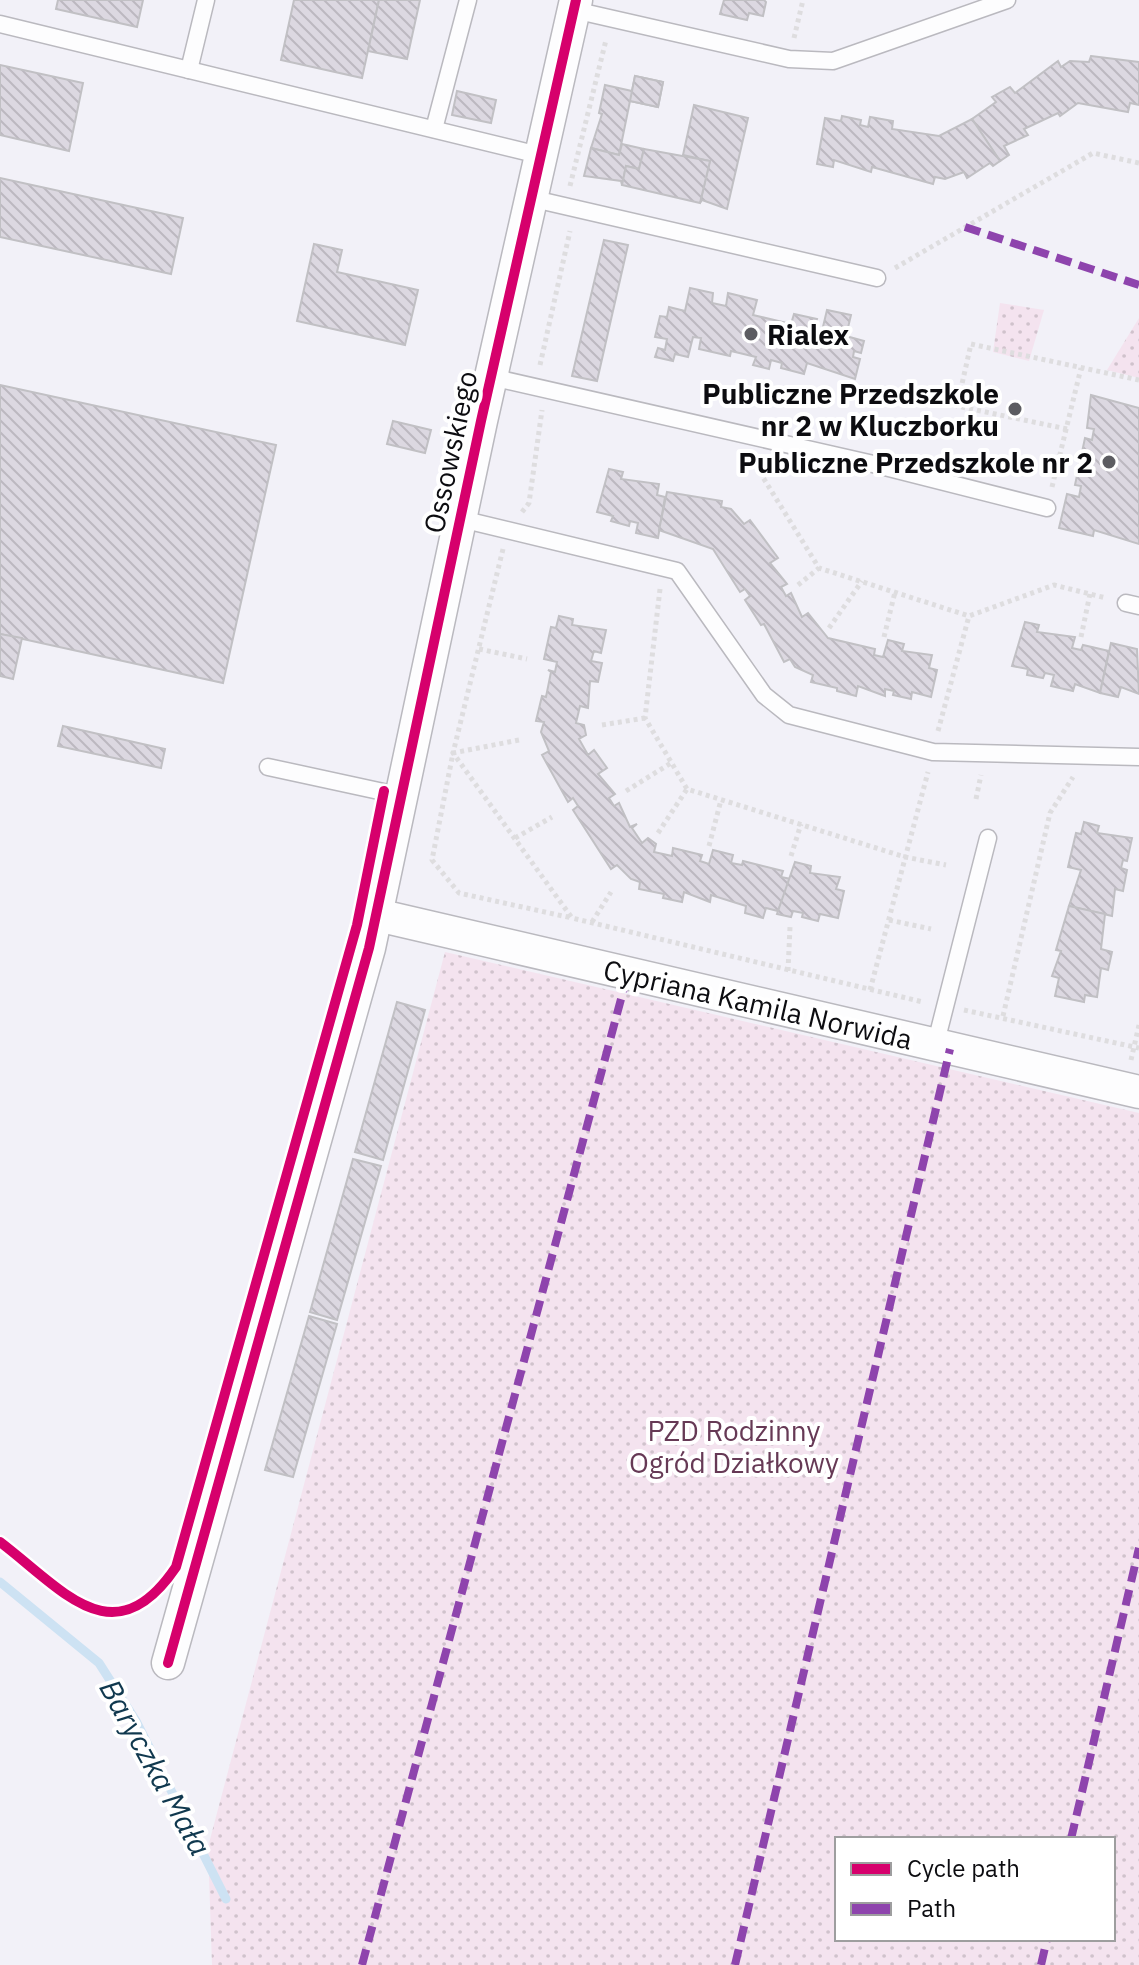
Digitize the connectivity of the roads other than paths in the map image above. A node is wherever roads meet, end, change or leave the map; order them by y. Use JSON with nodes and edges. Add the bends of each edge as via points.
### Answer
{"nodes":[{"id":1,"x":206,"y":0,"type":"edge"},
{"id":2,"x":468,"y":0,"type":"edge"},
{"id":3,"x":1007,"y":0,"type":"edge"},
{"id":4,"x":575,"y":5,"type":"edge"},
{"id":5,"x":0,"y":24,"type":"edge"},
{"id":6,"x":189,"y":70,"type":"junction"},
{"id":7,"x":434,"y":129,"type":"junction"},
{"id":8,"x":543,"y":156,"type":"junction"},
{"id":9,"x":534,"y":199,"type":"junction"},
{"id":10,"x":877,"y":278,"type":"road end"},
{"id":11,"x":491,"y":377,"type":"junction"},
{"id":12,"x":1047,"y":508,"type":"road end"},
{"id":13,"x":461,"y":519,"type":"junction"},
{"id":14,"x":1139,"y":757,"type":"edge"},
{"id":15,"x":268,"y":767,"type":"dead end"},
{"id":16,"x":402,"y":796,"type":"junction"},
{"id":17,"x":988,"y":838,"type":"dead end"},
{"id":18,"x":377,"y":915,"type":"junction"},
{"id":19,"x":935,"y":1046,"type":"junction"},
{"id":20,"x":1139,"y":1092,"type":"edge"},
{"id":21,"x":168,"y":1663,"type":"dead end"}],
"edges":[{"from":1,"to":6,"type":"lane"},
{"from":2,"to":7,"type":"lane"},
{"from":3,"to":4,"type":"lane","via":[[833,61],[789,59],[617,20]]},
{"from":4,"to":8,"type":"street","name":"Ossowskiego"},
{"from":5,"to":6,"type":"lane"},
{"from":6,"to":7,"type":"lane"},
{"from":7,"to":8,"type":"lane"},
{"from":8,"to":9,"type":"street","name":"Ossowskiego"},
{"from":9,"to":10,"type":"lane"},
{"from":9,"to":11,"type":"street","name":"Ossowskiego"},
{"from":11,"to":12,"type":"lane"},
{"from":11,"to":13,"type":"street","name":"Ossowskiego"},
{"from":13,"to":14,"type":"lane","via":[[677,571],[764,695],[789,715],[933,752]]},
{"from":13,"to":16,"type":"street","name":"Ossowskiego"},
{"from":15,"to":16,"type":"lane"},
{"from":16,"to":18,"type":"street","name":"Ossowskiego"},
{"from":17,"to":19,"type":"lane"},
{"from":18,"to":19,"type":"street","name":"Cypriana Kamila Norwida"},
{"from":18,"to":21,"type":"street","name":"Ossowskiego"},
{"from":19,"to":20,"type":"street","name":"Cypriana Kamila Norwida"}]}
